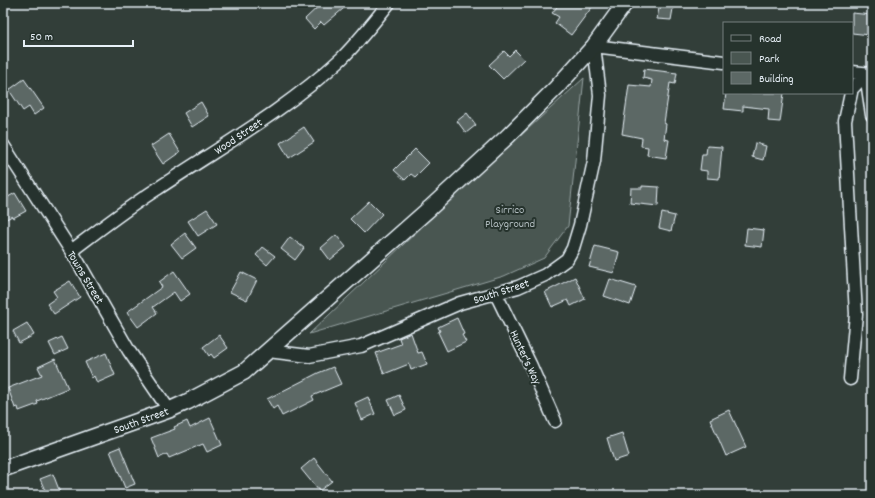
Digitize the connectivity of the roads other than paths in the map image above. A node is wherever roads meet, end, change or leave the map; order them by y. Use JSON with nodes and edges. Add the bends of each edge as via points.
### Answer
{"nodes":[{"id":1,"x":389,"y":3,"type":"edge"},
{"id":2,"x":625,"y":3,"type":"edge"},
{"id":3,"x":594,"y":46,"type":"junction"},
{"id":4,"x":723,"y":62,"type":"edge"},
{"id":5,"x":853,"y":72,"type":"edge"},
{"id":6,"x":869,"y":74,"type":"edge"},
{"id":7,"x":853,"y":87,"type":"edge"},
{"id":8,"x":851,"y":94,"type":"edge"},
{"id":9,"x":872,"y":115,"type":"edge"},
{"id":10,"x":3,"y":145,"type":"edge"},
{"id":11,"x":71,"y":251,"type":"junction"},
{"id":12,"x":496,"y":294,"type":"junction"},
{"id":13,"x":268,"y":351,"type":"junction"},
{"id":14,"x":850,"y":379,"type":"dead end"},
{"id":15,"x":169,"y":410,"type":"junction"},
{"id":16,"x":555,"y":421,"type":"dead end"},
{"id":17,"x":3,"y":469,"type":"edge"}],
"edges":[{"from":1,"to":11,"type":"street","name":"Wood Street","via":[[359,41],[308,87],[155,190]]},
{"from":2,"to":3,"type":"street","name":"South Street"},
{"from":3,"to":4,"type":"street"},
{"from":3,"to":12,"type":"street","name":"South Street","via":[[600,95],[594,161],[573,248],[567,259],[545,275]]},
{"from":3,"to":13,"type":"street","name":"South Street","via":[[508,136]]},
{"from":5,"to":6,"type":"street"},
{"from":6,"to":7,"type":"street"},
{"from":6,"to":9,"type":"street"},
{"from":8,"to":14,"type":"street","via":[[845,121],[856,314]]},
{"from":10,"to":11,"type":"street","name":"Towns Street"},
{"from":11,"to":15,"type":"street","name":"Towns Street","via":[[129,351]]},
{"from":12,"to":13,"type":"street","name":"South Street","via":[[460,303],[361,346],[309,356]]},
{"from":12,"to":16,"type":"street","name":"Hunter's Way"},
{"from":13,"to":15,"type":"street","name":"South Street","via":[[244,372]]},
{"from":15,"to":17,"type":"street","name":"South Street"}]}
